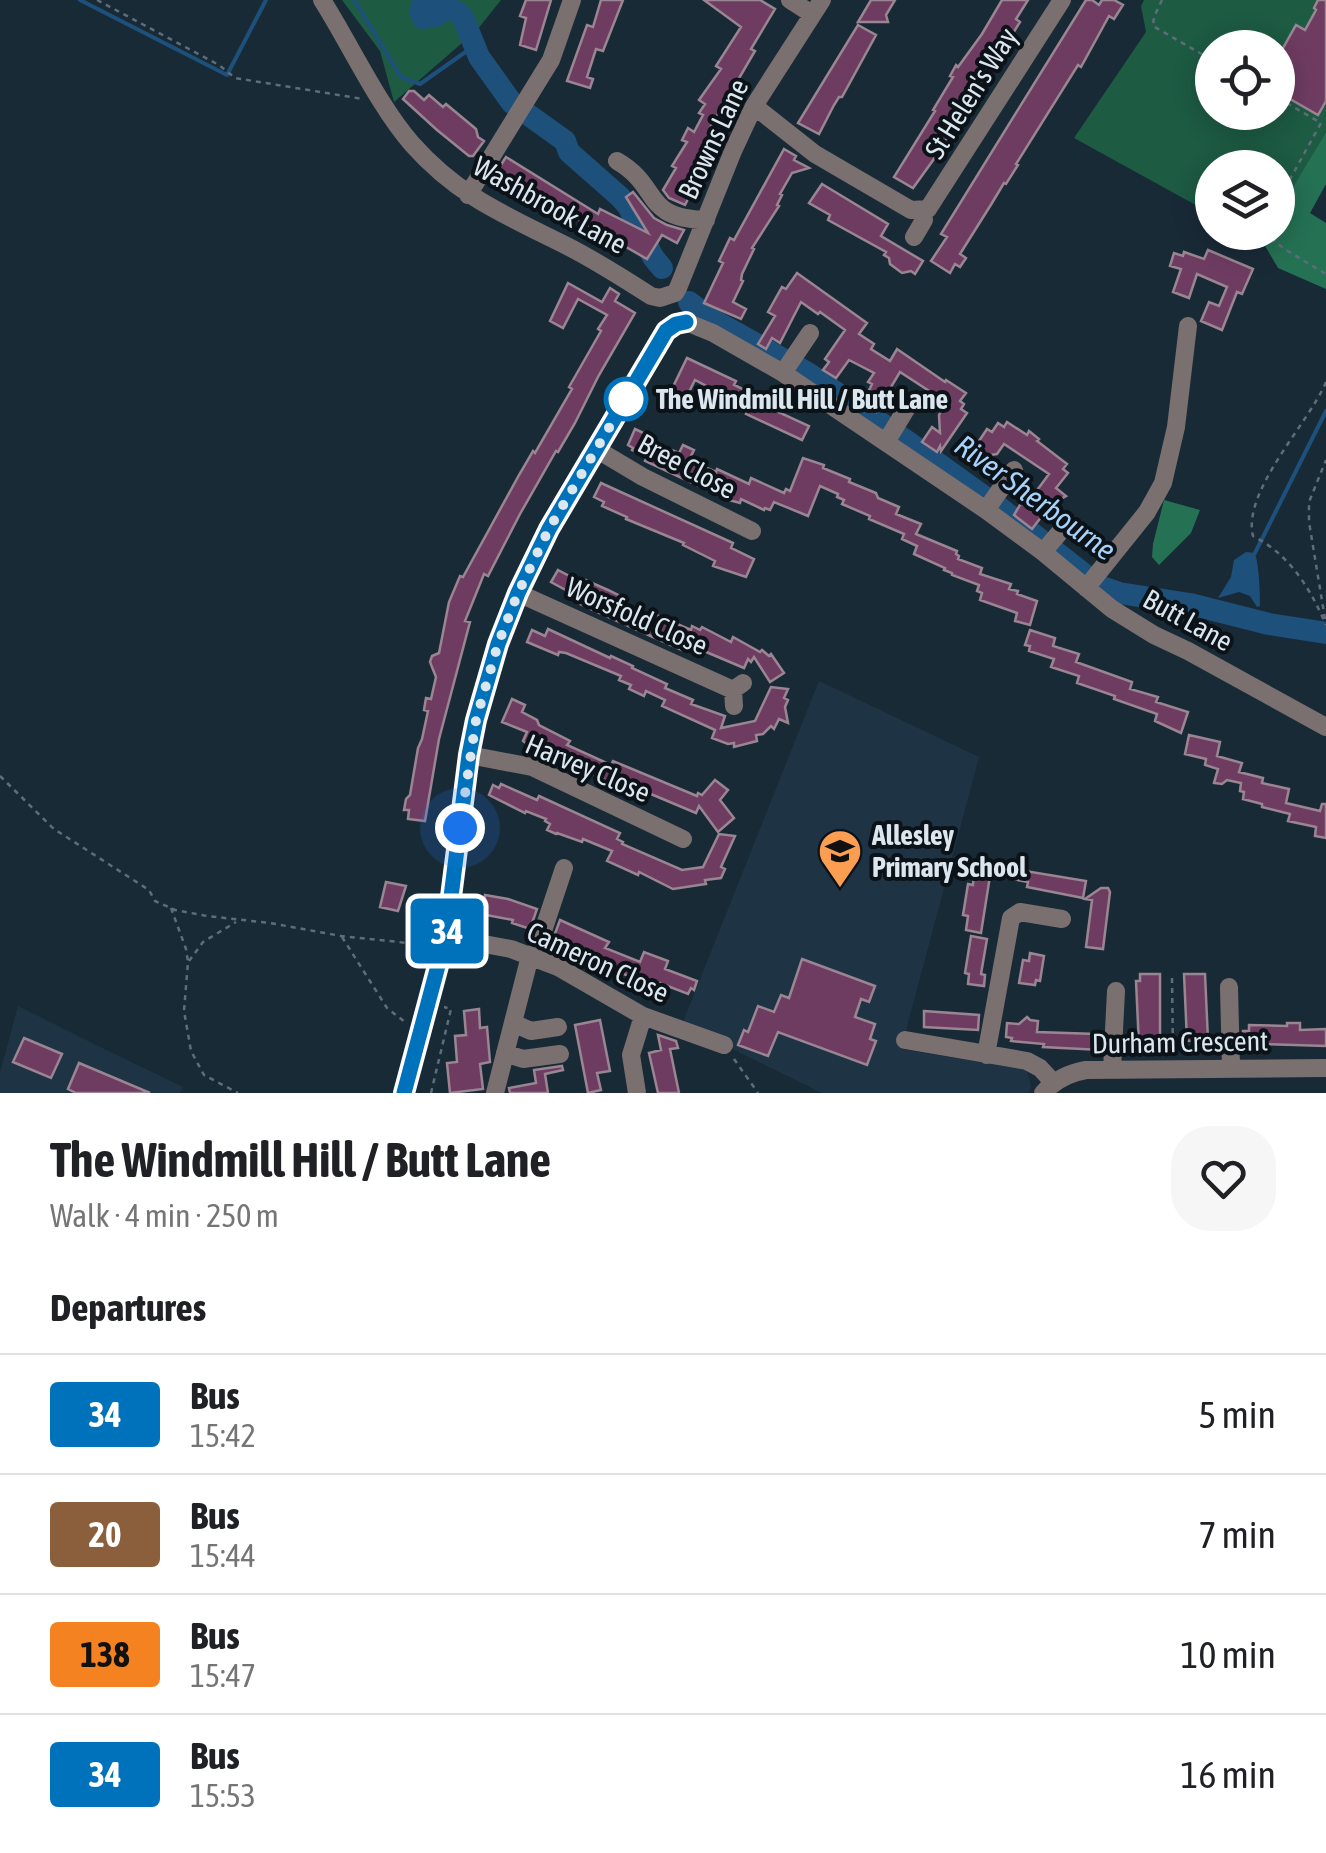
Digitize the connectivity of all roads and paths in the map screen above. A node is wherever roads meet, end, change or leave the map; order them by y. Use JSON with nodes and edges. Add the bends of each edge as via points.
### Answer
{"nodes":[{"id":1,"x":97,"y":0,"type":"edge"},
{"id":2,"x":322,"y":0,"type":"edge"},
{"id":3,"x":572,"y":0,"type":"edge"},
{"id":4,"x":790,"y":0,"type":"edge"},
{"id":5,"x":1062,"y":0,"type":"edge"},
{"id":6,"x":1162,"y":0,"type":"edge"},
{"id":7,"x":817,"y":7,"type":"edge"},
{"id":8,"x":1195,"y":50,"type":"edge"},
{"id":9,"x":378,"y":94,"type":"junction"},
{"id":10,"x":754,"y":106,"type":"junction"},
{"id":11,"x":1295,"y":108,"type":"edge"},
{"id":12,"x":617,"y":161,"type":"dead end"},
{"id":13,"x":1295,"y":170,"type":"edge"},
{"id":14,"x":468,"y":195,"type":"junction"},
{"id":15,"x":922,"y":211,"type":"junction"},
{"id":16,"x":706,"y":220,"type":"junction"},
{"id":17,"x":914,"y":237,"type":"dead end"},
{"id":18,"x":1286,"y":250,"type":"edge"},
{"id":19,"x":1326,"y":274,"type":"edge"},
{"id":20,"x":667,"y":296,"type":"junction"},
{"id":21,"x":677,"y":325,"type":"junction"},
{"id":22,"x":1188,"y":326,"type":"dead end"},
{"id":23,"x":811,"y":333,"type":"dead end"},
{"id":24,"x":787,"y":366,"type":"junction"},
{"id":25,"x":1326,"y":382,"type":"edge"},
{"id":26,"x":1320,"y":396,"type":"junction"},
{"id":27,"x":912,"y":402,"type":"dead end"},
{"id":28,"x":1324,"y":402,"type":"edge"},
{"id":29,"x":890,"y":434,"type":"junction"},
{"id":30,"x":596,"y":449,"type":"junction"},
{"id":31,"x":1326,"y":460,"type":"edge"},
{"id":32,"x":1015,"y":470,"type":"dead end"},
{"id":33,"x":991,"y":504,"type":"junction"},
{"id":34,"x":753,"y":533,"type":"dead end"},
{"id":35,"x":1090,"y":583,"type":"junction"},
{"id":36,"x":518,"y":593,"type":"junction"},
{"id":37,"x":1326,"y":624,"type":"edge"},
{"id":38,"x":737,"y":693,"type":"dead end"},
{"id":39,"x":1326,"y":727,"type":"edge"},
{"id":40,"x":469,"y":755,"type":"junction"},
{"id":41,"x":0,"y":776,"type":"edge"},
{"id":42,"x":688,"y":841,"type":"dead end"},
{"id":43,"x":564,"y":868,"type":"dead end"},
{"id":44,"x":171,"y":908,"type":"junction"},
{"id":45,"x":240,"y":920,"type":"junction"},
{"id":46,"x":1062,"y":920,"type":"dead end"},
{"id":47,"x":341,"y":936,"type":"junction"},
{"id":48,"x":445,"y":942,"type":"junction"},
{"id":49,"x":532,"y":957,"type":"junction"},
{"id":50,"x":188,"y":962,"type":"junction"},
{"id":51,"x":1172,"y":978,"type":"dead end"},
{"id":52,"x":1229,"y":987,"type":"dead end"},
{"id":53,"x":1116,"y":991,"type":"dead end"},
{"id":54,"x":428,"y":1004,"type":"junction"},
{"id":55,"x":644,"y":1016,"type":"junction"},
{"id":56,"x":513,"y":1022,"type":"junction"},
{"id":57,"x":410,"y":1026,"type":"dead end"},
{"id":58,"x":558,"y":1026,"type":"dead end"},
{"id":59,"x":905,"y":1040,"type":"dead end"},
{"id":60,"x":724,"y":1046,"type":"joint"},
{"id":61,"x":505,"y":1053,"type":"junction"},
{"id":62,"x":560,"y":1054,"type":"dead end"},
{"id":63,"x":986,"y":1055,"type":"junction"},
{"id":64,"x":1230,"y":1068,"type":"junction"},
{"id":65,"x":1326,"y":1068,"type":"edge"},
{"id":66,"x":1174,"y":1069,"type":"junction"},
{"id":67,"x":1112,"y":1070,"type":"junction"},
{"id":68,"x":1048,"y":1088,"type":"edge"},
{"id":69,"x":238,"y":1093,"type":"edge"},
{"id":70,"x":404,"y":1093,"type":"edge"},
{"id":71,"x":431,"y":1093,"type":"edge"},
{"id":72,"x":494,"y":1093,"type":"edge"},
{"id":73,"x":619,"y":1093,"type":"edge"},
{"id":74,"x":629,"y":1093,"type":"edge"},
{"id":75,"x":637,"y":1093,"type":"edge"},
{"id":76,"x":758,"y":1093,"type":"edge"}],
"edges":[{"from":1,"to":9,"type":"path","via":[[235,78],[364,100]]},
{"from":2,"to":9,"type":"street","name":"Washbrook Lane"},
{"from":3,"to":14,"type":"street","via":[[551,60]]},
{"from":4,"to":7,"type":"street"},
{"from":5,"to":15,"type":"street","name":"St Helen's Way","via":[[932,205]]},
{"from":6,"to":8,"type":"path","via":[[1153,26]]},
{"from":7,"to":10,"type":"street","name":"Browns Lane"},
{"from":9,"to":14,"type":"street","name":"Washbrook Lane","via":[[410,142]]},
{"from":10,"to":15,"type":"street","via":[[816,154]]},
{"from":10,"to":16,"type":"street","name":"Browns Lane"},
{"from":11,"to":13,"type":"path","via":[[1321,123]]},
{"from":12,"to":16,"type":"street","via":[[632,170],[656,206],[683,220]]},
{"from":14,"to":20,"type":"street","name":"Washbrook Lane","via":[[651,296]]},
{"from":15,"to":17,"type":"street","name":"St Helen's Way"},
{"from":16,"to":20,"type":"street","name":"Browns Lane"},
{"from":18,"to":19,"type":"path"},
{"from":20,"to":21,"type":"street"},
{"from":21,"to":24,"type":"street","name":"Butt Lane","via":[[713,333]]},
{"from":21,"to":30,"type":"street"},
{"from":22,"to":35,"type":"street","via":[[1163,484]]},
{"from":23,"to":24,"type":"street"},
{"from":24,"to":29,"type":"street","name":"Butt Lane"},
{"from":25,"to":26,"type":"path"},
{"from":26,"to":28,"type":"path"},
{"from":26,"to":37,"type":"path","via":[[1264,484],[1251,526],[1253,536],[1290,564]]},
{"from":27,"to":29,"type":"street"},
{"from":29,"to":33,"type":"street","name":"Butt Lane"},
{"from":30,"to":34,"type":"street","name":"Bree Close"},
{"from":30,"to":36,"type":"street"},
{"from":31,"to":37,"type":"path","via":[[1309,522]]},
{"from":32,"to":33,"type":"street"},
{"from":33,"to":35,"type":"street","name":"Butt Lane"},
{"from":35,"to":39,"type":"street","name":"Butt Lane","via":[[1112,609],[1154,636]]},
{"from":36,"to":38,"type":"street","name":"Worsfold Close"},
{"from":36,"to":40,"type":"street"},
{"from":40,"to":42,"type":"street","name":"Harvey Close","via":[[532,768]]},
{"from":40,"to":48,"type":"street"},
{"from":41,"to":44,"type":"path","via":[[54,829]]},
{"from":43,"to":49,"type":"street"},
{"from":44,"to":45,"type":"path"},
{"from":44,"to":50,"type":"path"},
{"from":45,"to":47,"type":"path"},
{"from":45,"to":50,"type":"path","via":[[203,942]]},
{"from":46,"to":63,"type":"street","via":[[1020,912],[1011,918]]},
{"from":47,"to":48,"type":"path"},
{"from":47,"to":57,"type":"path","via":[[388,1008]]},
{"from":48,"to":49,"type":"street","name":"Cameron Close","via":[[490,944]]},
{"from":48,"to":54,"type":"street"},
{"from":49,"to":55,"type":"street","name":"Cameron Close"},
{"from":49,"to":56,"type":"street"},
{"from":50,"to":69,"type":"path","via":[[184,1011],[191,1051],[204,1075]]},
{"from":51,"to":66,"type":"path"},
{"from":52,"to":64,"type":"street"},
{"from":53,"to":67,"type":"street"},
{"from":54,"to":70,"type":"street"},
{"from":54,"to":71,"type":"path","via":[[451,1009]]},
{"from":55,"to":60,"type":"street","name":"Cameron Close"},
{"from":55,"to":75,"type":"street","via":[[631,1055]]},
{"from":56,"to":58,"type":"street","via":[[531,1031]]},
{"from":56,"to":61,"type":"street"},
{"from":59,"to":63,"type":"street"},
{"from":60,"to":76,"type":"path"},
{"from":61,"to":62,"type":"street","via":[[523,1059]]},
{"from":61,"to":72,"type":"street"},
{"from":63,"to":68,"type":"street","via":[[1034,1064]]},
{"from":64,"to":65,"type":"street","name":"Durham Crescent"},
{"from":64,"to":66,"type":"street","name":"Durham Crescent"},
{"from":66,"to":67,"type":"street","name":"Durham Crescent"},
{"from":67,"to":68,"type":"street","name":"Durham Crescent","via":[[1074,1072]]},
{"from":73,"to":74,"type":"street"}]}
